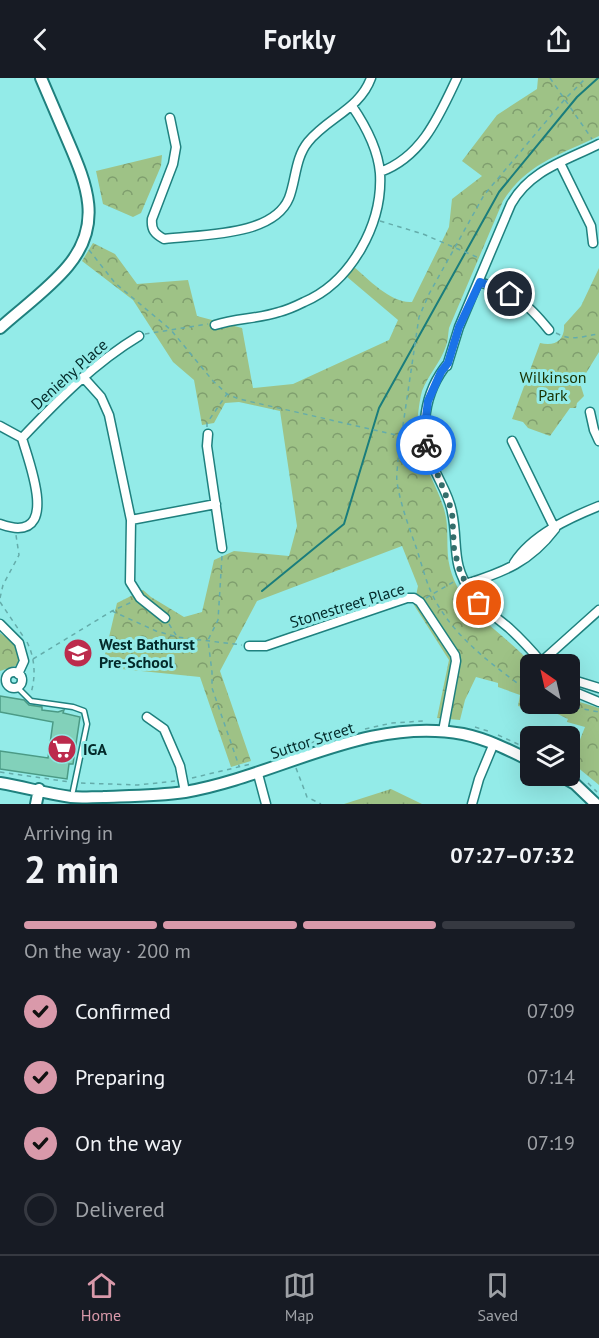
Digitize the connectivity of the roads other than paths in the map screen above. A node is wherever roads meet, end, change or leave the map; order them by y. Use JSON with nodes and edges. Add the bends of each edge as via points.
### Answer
{"nodes":[{"id":1,"x":40,"y":78,"type":"edge"},
{"id":2,"x":371,"y":78,"type":"edge"},
{"id":3,"x":457,"y":78,"type":"edge"},
{"id":4,"x":352,"y":106,"type":"junction"},
{"id":5,"x":170,"y":118,"type":"dead end"},
{"id":6,"x":598,"y":145,"type":"edge"},
{"id":7,"x":560,"y":163,"type":"junction"},
{"id":8,"x":380,"y":172,"type":"junction"},
{"id":9,"x":593,"y":243,"type":"dead end"},
{"id":10,"x":480,"y":282,"type":"junction"},
{"id":11,"x":215,"y":325,"type":"road end"},
{"id":12,"x":0,"y":328,"type":"edge"},
{"id":13,"x":549,"y":330,"type":"road end"},
{"id":14,"x":139,"y":336,"type":"road end"},
{"id":15,"x":83,"y":377,"type":"junction"},
{"id":16,"x":590,"y":412,"type":"dead end"},
{"id":17,"x":0,"y":426,"type":"edge"},
{"id":18,"x":208,"y":434,"type":"road end"},
{"id":19,"x":22,"y":438,"type":"junction"},
{"id":20,"x":512,"y":441,"type":"dead end"},
{"id":21,"x":599,"y":441,"type":"edge"},
{"id":22,"x":216,"y":504,"type":"junction"},
{"id":23,"x":599,"y":507,"type":"edge"},
{"id":24,"x":130,"y":520,"type":"junction"},
{"id":25,"x":0,"y":524,"type":"edge"},
{"id":26,"x":555,"y":529,"type":"junction"},
{"id":27,"x":222,"y":548,"type":"road end"},
{"id":28,"x":464,"y":581,"type":"junction"},
{"id":29,"x":599,"y":610,"type":"edge"},
{"id":30,"x":165,"y":618,"type":"road end"},
{"id":31,"x":0,"y":624,"type":"edge"},
{"id":32,"x":249,"y":646,"type":"road end"},
{"id":33,"x":534,"y":654,"type":"edge"},
{"id":34,"x":551,"y":654,"type":"edge"},
{"id":35,"x":18,"y":674,"type":"junction"},
{"id":36,"x":3,"y":679,"type":"edge"},
{"id":37,"x":580,"y":682,"type":"edge"},
{"id":38,"x":17,"y":687,"type":"junction"},
{"id":39,"x":599,"y":688,"type":"edge"},
{"id":40,"x":580,"y":694,"type":"edge"},
{"id":41,"x":599,"y":702,"type":"edge"},
{"id":42,"x":147,"y":717,"type":"dead end"},
{"id":43,"x":443,"y":731,"type":"junction"},
{"id":44,"x":494,"y":743,"type":"junction"},
{"id":45,"x":520,"y":756,"type":"edge"},
{"id":46,"x":256,"y":770,"type":"junction"},
{"id":47,"x":0,"y":783,"type":"edge"},
{"id":48,"x":184,"y":786,"type":"junction"},
{"id":49,"x":577,"y":786,"type":"edge"},
{"id":50,"x":73,"y":787,"type":"junction"},
{"id":51,"x":39,"y":789,"type":"junction"},
{"id":52,"x":100,"y":796,"type":"junction"},
{"id":53,"x":147,"y":800,"type":"edge"},
{"id":54,"x":36,"y":804,"type":"edge"},
{"id":55,"x":266,"y":804,"type":"edge"},
{"id":56,"x":472,"y":804,"type":"edge"},
{"id":57,"x":596,"y":804,"type":"edge"}],
"edges":[{"from":1,"to":12,"type":"street","via":[[84,179],[89,215],[81,245],[67,267]]},
{"from":2,"to":4,"type":"street"},
{"from":3,"to":8,"type":"street","via":[[427,135],[410,156]]},
{"from":4,"to":5,"type":"street","via":[[306,144],[285,208],[266,223],[250,229],[165,238],[155,234],[152,219],[173,164],[176,147]]},
{"from":4,"to":8,"type":"street","via":[[365,126]]},
{"from":6,"to":7,"type":"street"},
{"from":7,"to":9,"type":"street","via":[[591,226]]},
{"from":7,"to":10,"type":"street","via":[[540,172],[518,191]]},
{"from":8,"to":11,"type":"street","via":[[373,219],[363,245],[350,266],[331,284],[307,301],[277,313]]},
{"from":10,"to":13,"type":"street","via":[[520,299]]},
{"from":10,"to":28,"type":"street","via":[[448,363],[428,401],[424,440],[449,499],[456,559]]},
{"from":14,"to":15,"type":"street","name":"Deniehy Place"},
{"from":15,"to":19,"type":"street","name":"Deniehy Place"},
{"from":15,"to":24,"type":"street","via":[[101,397],[110,415]]},
{"from":16,"to":21,"type":"street"},
{"from":17,"to":19,"type":"street"},
{"from":18,"to":22,"type":"street"},
{"from":19,"to":25,"type":"street","via":[[39,503],[28,525],[16,528]]},
{"from":20,"to":26,"type":"street"},
{"from":22,"to":24,"type":"street"},
{"from":22,"to":27,"type":"street"},
{"from":23,"to":26,"type":"street"},
{"from":24,"to":30,"type":"street","via":[[130,582],[140,598]]},
{"from":26,"to":28,"type":"street","via":[[529,545],[513,566],[501,573]]},
{"from":28,"to":33,"type":"street","via":[[479,603]]},
{"from":29,"to":34,"type":"street"},
{"from":31,"to":35,"type":"street","via":[[19,642],[24,661]]},
{"from":32,"to":43,"type":"street","name":"Stonestreet Place","via":[[266,646],[414,598],[455,654]]},
{"from":35,"to":36,"type":"street"},
{"from":35,"to":38,"type":"street","via":[[22,679]]},
{"from":36,"to":38,"type":"street","via":[[8,686]]},
{"from":37,"to":39,"type":"street"},
{"from":38,"to":50,"type":"lane","via":[[32,700],[84,711],[87,724]]},
{"from":40,"to":41,"type":"street"},
{"from":42,"to":48,"type":"street","via":[[164,729]]},
{"from":43,"to":44,"type":"street","name":"Suttor Street"},
{"from":43,"to":46,"type":"street","name":"Suttor Street","via":[[386,733]]},
{"from":44,"to":45,"type":"street","name":"Suttor Street"},
{"from":44,"to":56,"type":"street"},
{"from":46,"to":48,"type":"street","name":"Suttor Street","via":[[225,783]]},
{"from":46,"to":55,"type":"street"},
{"from":47,"to":51,"type":"street","name":"Suttor Street"},
{"from":48,"to":53,"type":"street","name":"Suttor Street"},
{"from":49,"to":57,"type":"street"},
{"from":50,"to":51,"type":"street","name":"Suttor Street"},
{"from":50,"to":52,"type":"street","name":"Suttor Street"},
{"from":51,"to":52,"type":"street","name":"Suttor Street","via":[[70,797]]},
{"from":51,"to":54,"type":"street"},
{"from":52,"to":53,"type":"street","name":"Suttor Street"}]}
